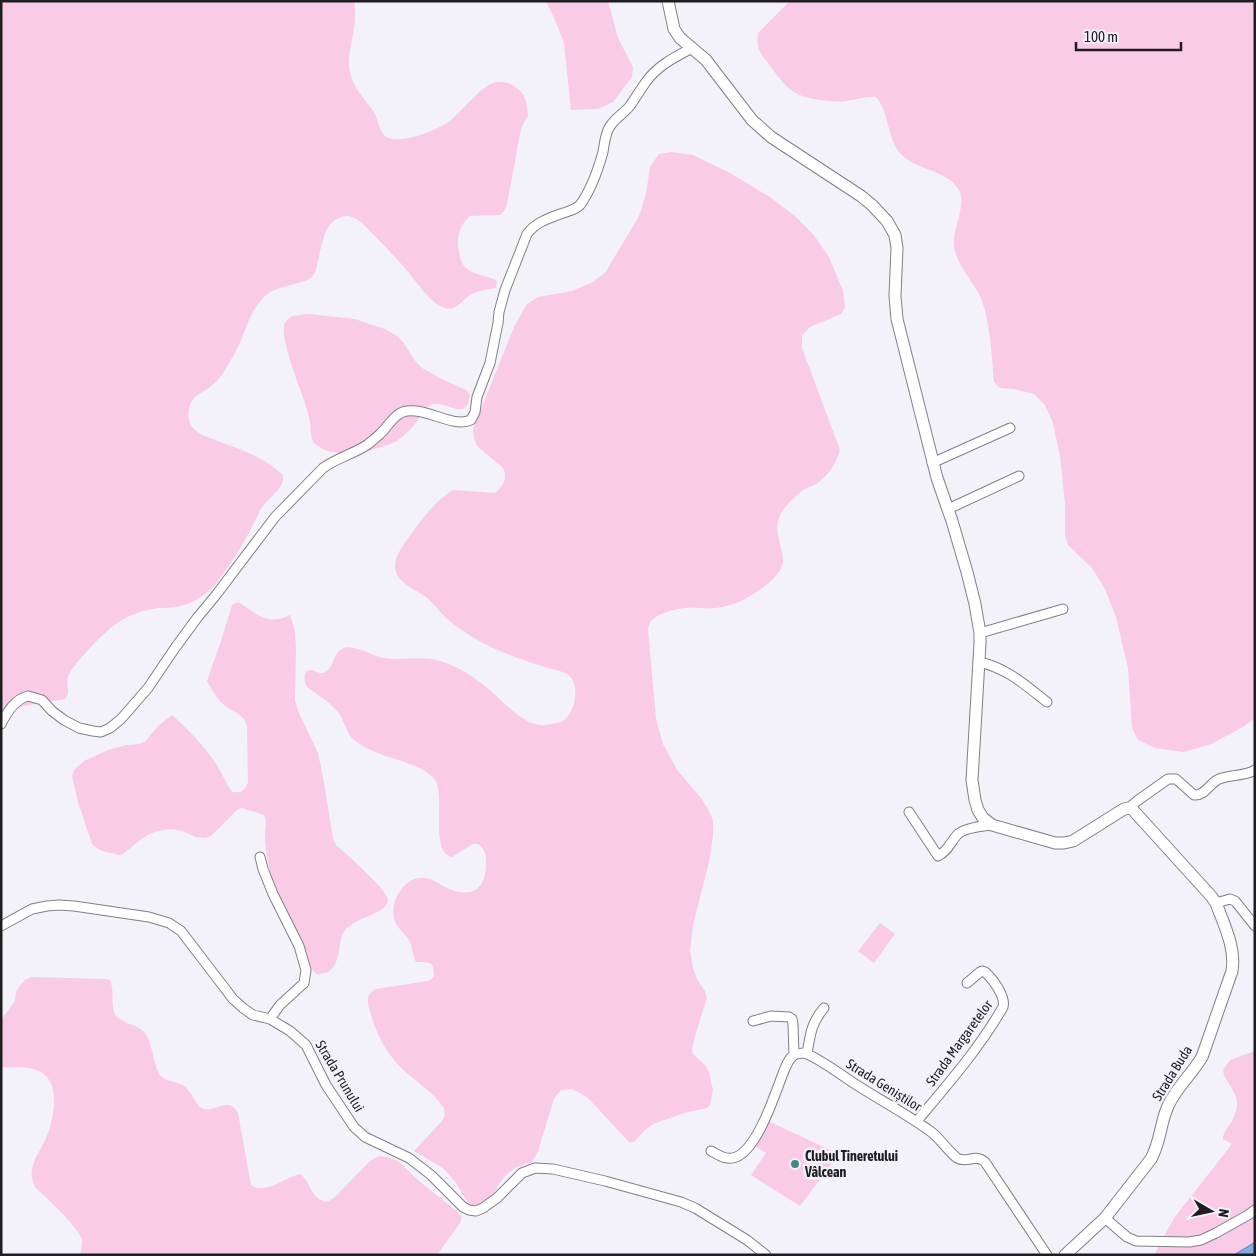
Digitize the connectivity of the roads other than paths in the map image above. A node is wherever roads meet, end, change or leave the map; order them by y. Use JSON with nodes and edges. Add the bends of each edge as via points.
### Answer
{"nodes":[{"id":1,"x":668,"y":1,"type":"edge"},
{"id":2,"x":692,"y":48,"type":"junction"},
{"id":3,"x":1010,"y":428,"type":"dead end"},
{"id":4,"x":932,"y":462,"type":"junction"},
{"id":5,"x":1019,"y":476,"type":"dead end"},
{"id":6,"x":948,"y":509,"type":"junction"},
{"id":7,"x":1063,"y":609,"type":"dead end"},
{"id":8,"x":980,"y":633,"type":"junction"},
{"id":9,"x":980,"y":662,"type":"junction"},
{"id":10,"x":1048,"y":702,"type":"dead end"},
{"id":11,"x":1,"y":724,"type":"edge"},
{"id":12,"x":1255,"y":770,"type":"edge"},
{"id":13,"x":1129,"y":808,"type":"junction"},
{"id":14,"x":909,"y":812,"type":"dead end"},
{"id":15,"x":992,"y":825,"type":"junction"},
{"id":16,"x":260,"y":858,"type":"dead end"},
{"id":17,"x":1216,"y":903,"type":"junction"},
{"id":18,"x":1,"y":926,"type":"edge"},
{"id":19,"x":1255,"y":926,"type":"edge"},
{"id":20,"x":967,"y":983,"type":"dead end"},
{"id":21,"x":824,"y":1008,"type":"dead end"},
{"id":22,"x":270,"y":1019,"type":"junction"},
{"id":23,"x":753,"y":1021,"type":"dead end"},
{"id":24,"x":807,"y":1054,"type":"junction"},
{"id":25,"x":794,"y":1055,"type":"junction"},
{"id":26,"x":917,"y":1121,"type":"junction"},
{"id":27,"x":711,"y":1151,"type":"dead end"},
{"id":28,"x":1255,"y":1210,"type":"edge"},
{"id":29,"x":1105,"y":1218,"type":"junction"},
{"id":30,"x":766,"y":1255,"type":"edge"},
{"id":31,"x":1047,"y":1255,"type":"edge"},
{"id":32,"x":1065,"y":1255,"type":"edge"}],
"edges":[{"from":1,"to":2,"type":"street","via":[[674,29]]},
{"from":2,"to":4,"type":"street","via":[[706,60],[762,130],[861,196],[892,228],[897,248],[897,318]]},
{"from":2,"to":11,"type":"street","via":[[653,73],[629,107],[611,124],[593,179],[578,207],[542,221],[527,234],[505,290],[490,363],[470,420],[455,422],[417,411],[400,413],[367,445],[323,468],[276,517],[148,688],[110,728],[101,732],[79,728],[52,711],[42,700],[28,696],[18,701]]},
{"from":3,"to":4,"type":"street"},
{"from":4,"to":6,"type":"street"},
{"from":5,"to":6,"type":"street"},
{"from":6,"to":8,"type":"street","via":[[967,572]]},
{"from":7,"to":8,"type":"street"},
{"from":8,"to":9,"type":"street"},
{"from":9,"to":10,"type":"street","via":[[1004,670]]},
{"from":9,"to":15,"type":"street","via":[[972,780],[978,810]]},
{"from":12,"to":13,"type":"street","via":[[1219,779],[1198,796],[1176,779],[1168,779]]},
{"from":13,"to":15,"type":"street","via":[[1064,843]]},
{"from":13,"to":17,"type":"street","name":"Strada Buda","via":[[1138,814]]},
{"from":14,"to":15,"type":"street","via":[[938,856],[958,834]]},
{"from":16,"to":22,"type":"street","via":[[273,894],[299,946],[306,970],[304,983]]},
{"from":17,"to":19,"type":"street","via":[[1230,899],[1236,901]]},
{"from":17,"to":29,"type":"street","name":"Strada Buda","via":[[1234,961],[1202,1057],[1169,1104],[1151,1159]]},
{"from":18,"to":22,"type":"street","name":"Strada Prunului","via":[[32,909],[59,905],[149,917],[168,923],[181,931],[233,999],[254,1015]]},
{"from":20,"to":26,"type":"street","name":"Strada Margaretelor","via":[[980,972],[986,972],[1002,995],[1003,1008],[969,1057]]},
{"from":21,"to":24,"type":"street","via":[[813,1023]]},
{"from":22,"to":30,"type":"street","name":"Strada Prunului","via":[[306,1045],[326,1085],[354,1127],[365,1137],[409,1158],[469,1210],[476,1211],[490,1204],[522,1173],[536,1168],[553,1169],[681,1202],[747,1240]]},
{"from":23,"to":25,"type":"street","via":[[771,1016],[792,1019]]},
{"from":24,"to":25,"type":"street"},
{"from":24,"to":26,"type":"street","name":"Strada Geniștilor"},
{"from":25,"to":27,"type":"street","via":[[752,1143],[736,1157],[723,1158]]},
{"from":26,"to":31,"type":"street","name":"Strada Geniștilor","via":[[960,1160],[978,1158],[985,1162]]},
{"from":28,"to":29,"type":"street","via":[[1216,1233],[1189,1242],[1136,1241]]},
{"from":29,"to":32,"type":"street","name":"Strada Buda"}]}
